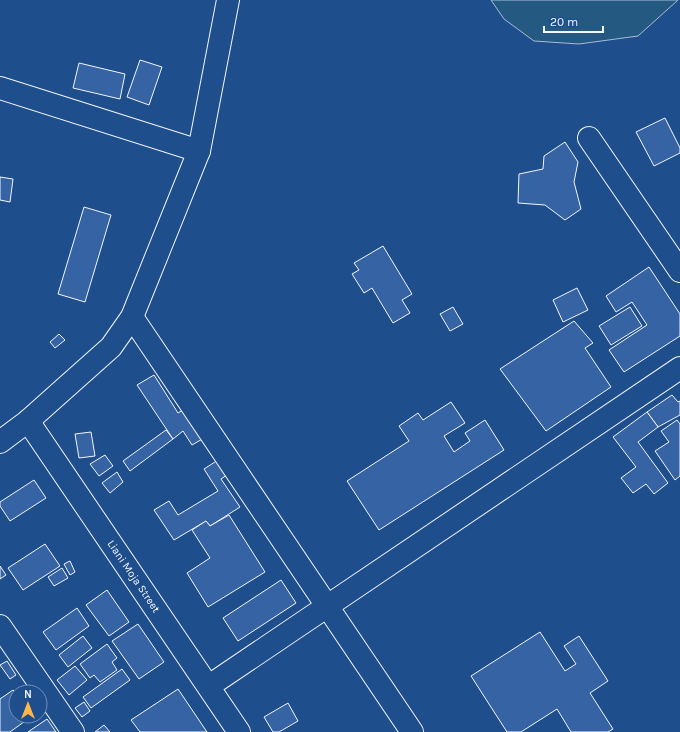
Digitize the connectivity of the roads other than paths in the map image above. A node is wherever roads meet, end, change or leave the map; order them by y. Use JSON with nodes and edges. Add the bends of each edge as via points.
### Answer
{"nodes":[{"id":1,"x":228,"y":0,"type":"edge"},
{"id":2,"x":0,"y":88,"type":"edge"},
{"id":3,"x":589,"y":138,"type":"dead end"},
{"id":4,"x":199,"y":151,"type":"junction"},
{"id":5,"x":680,"y":271,"type":"edge"},
{"id":6,"x":132,"y":317,"type":"junction"},
{"id":7,"x":680,"y":368,"type":"edge"},
{"id":8,"x":28,"y":421,"type":"junction"},
{"id":9,"x":0,"y":442,"type":"edge"},
{"id":10,"x":327,"y":606,"type":"junction"},
{"id":11,"x":0,"y":626,"type":"edge"},
{"id":12,"x":209,"y":686,"type":"junction"},
{"id":13,"x":72,"y":732,"type":"edge"},
{"id":14,"x":239,"y":732,"type":"edge"},
{"id":15,"x":412,"y":732,"type":"edge"}],
"edges":[{"from":1,"to":4,"type":"street"},
{"from":2,"to":4,"type":"street"},
{"from":3,"to":5,"type":"street"},
{"from":4,"to":6,"type":"street"},
{"from":6,"to":8,"type":"street","via":[[111,347]]},
{"from":6,"to":10,"type":"street"},
{"from":7,"to":10,"type":"street"},
{"from":8,"to":9,"type":"street"},
{"from":8,"to":12,"type":"street","name":"Liani Moja Street"},
{"from":10,"to":12,"type":"street"},
{"from":10,"to":15,"type":"street"},
{"from":11,"to":13,"type":"street"},
{"from":12,"to":14,"type":"street","name":"Liani Moja Street"}]}
